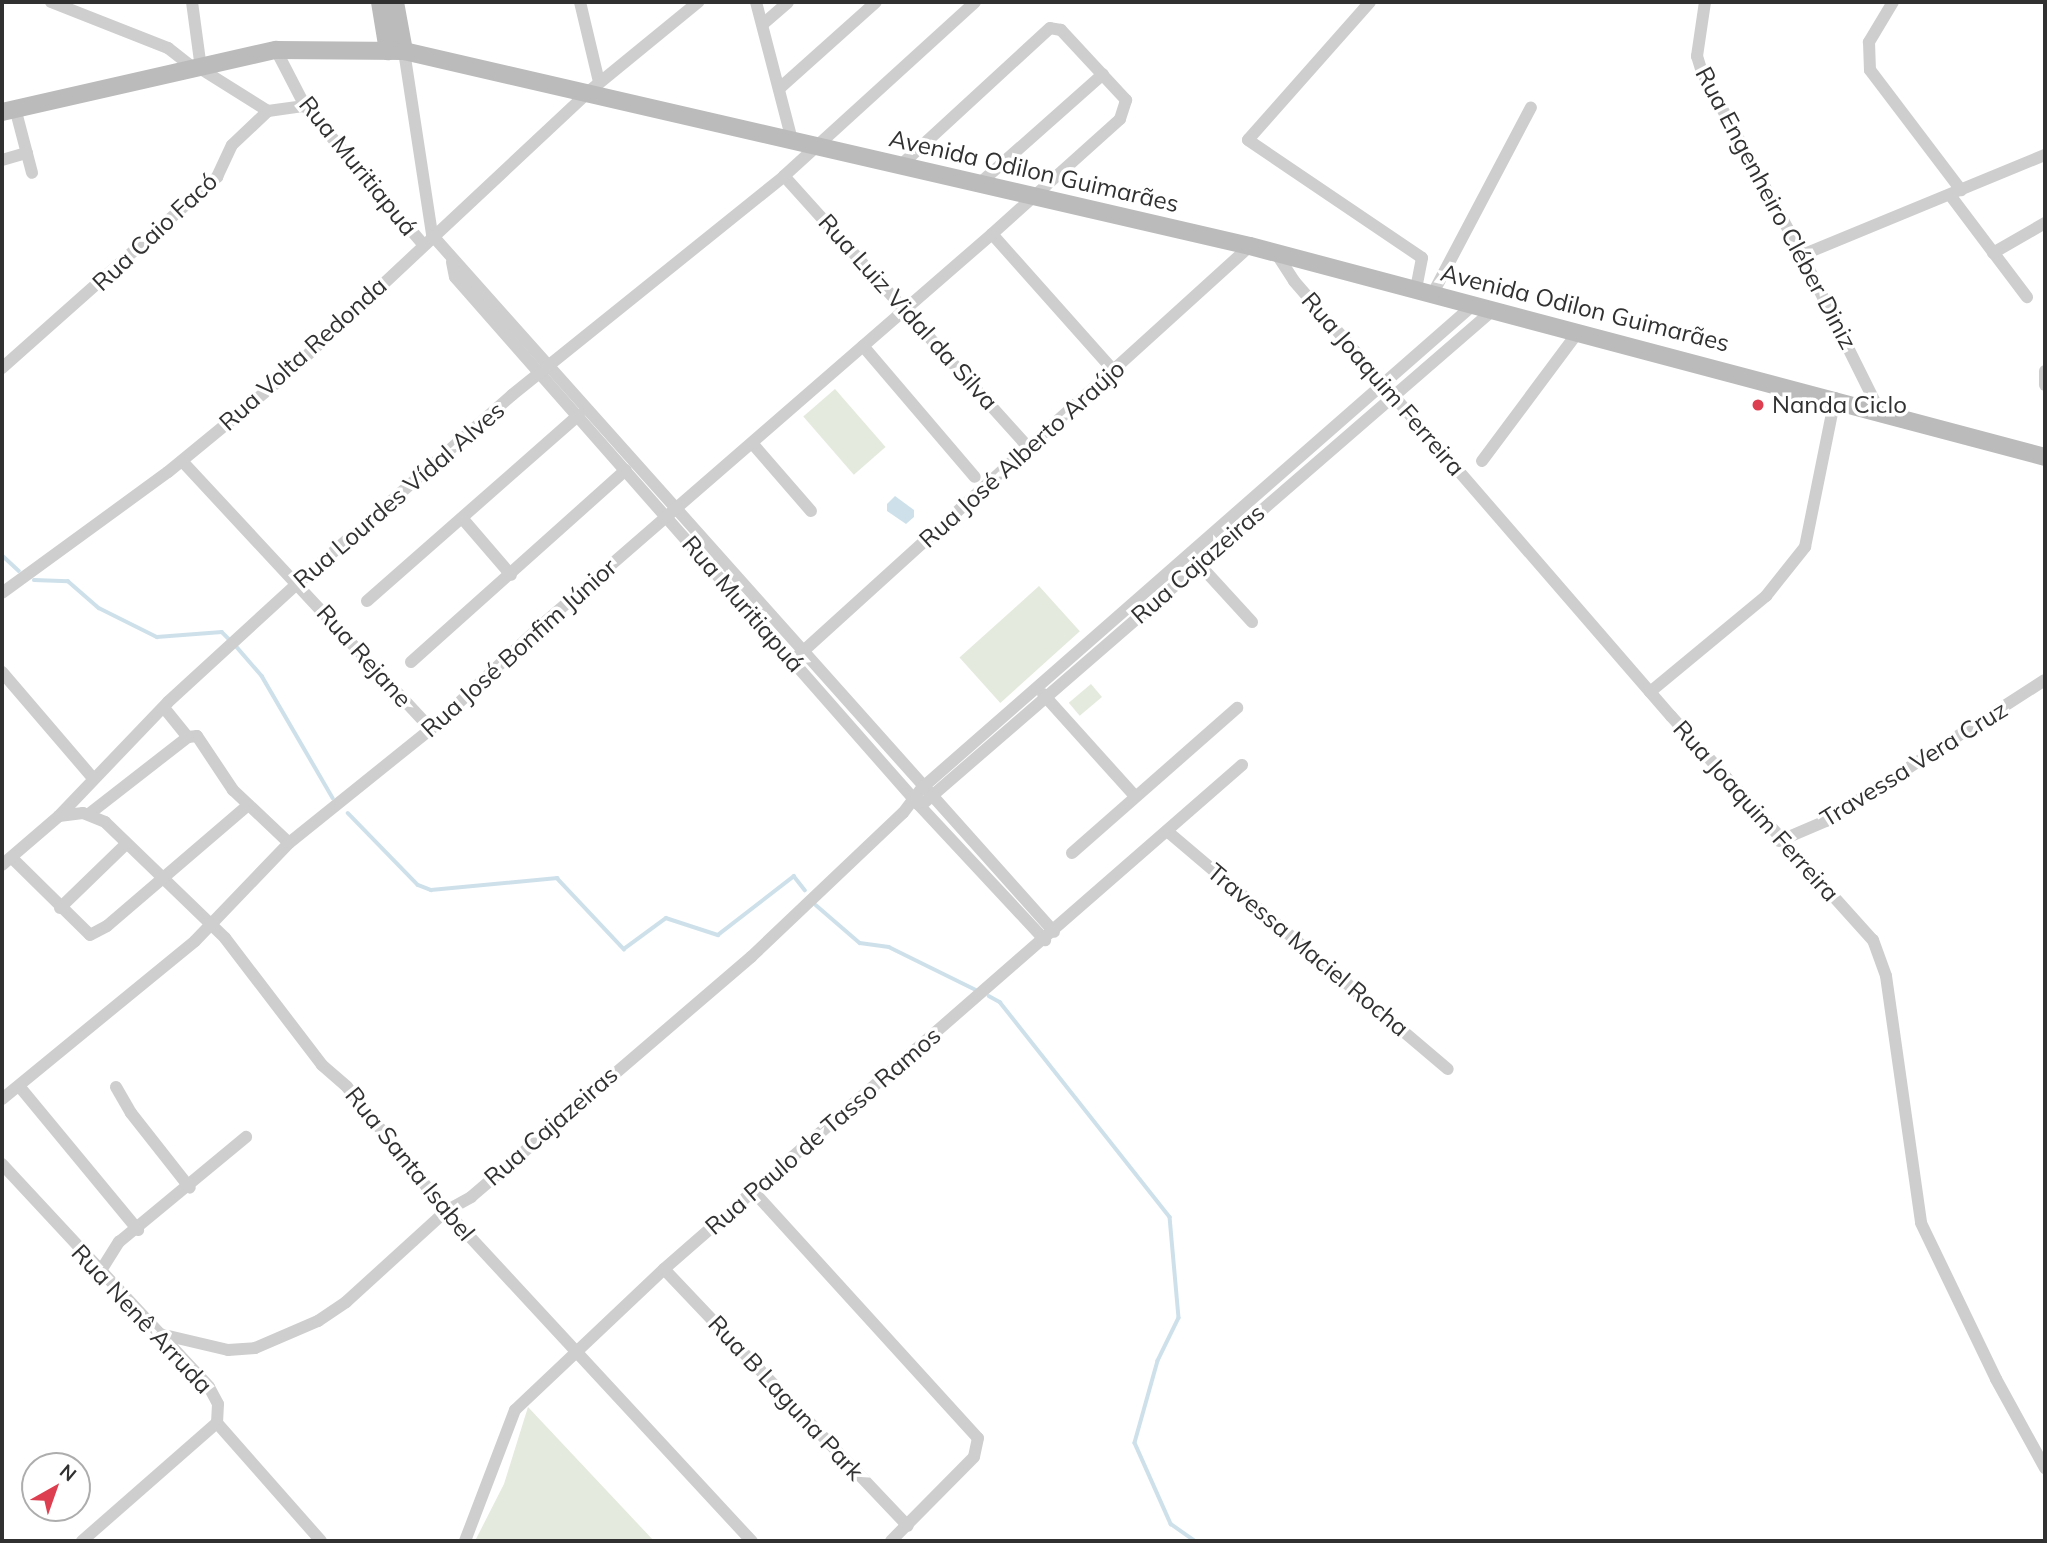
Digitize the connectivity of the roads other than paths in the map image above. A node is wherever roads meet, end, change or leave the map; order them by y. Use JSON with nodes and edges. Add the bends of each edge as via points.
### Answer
{"nodes":[{"id":1,"x":51,"y":2,"type":"edge"},
{"id":2,"x":192,"y":2,"type":"edge"},
{"id":3,"x":380,"y":2,"type":"edge"},
{"id":4,"x":395,"y":2,"type":"edge"},
{"id":5,"x":580,"y":2,"type":"edge"},
{"id":6,"x":698,"y":2,"type":"edge"},
{"id":7,"x":756,"y":2,"type":"edge"},
{"id":8,"x":788,"y":2,"type":"edge"},
{"id":9,"x":876,"y":2,"type":"edge"},
{"id":10,"x":975,"y":2,"type":"edge"},
{"id":11,"x":1370,"y":2,"type":"edge"},
{"id":12,"x":1705,"y":2,"type":"edge"},
{"id":13,"x":1893,"y":2,"type":"edge"},
{"id":14,"x":763,"y":24,"type":"junction"},
{"id":15,"x":276,"y":50,"type":"junction"},
{"id":16,"x":396,"y":51,"type":"junction"},
{"id":17,"x":195,"y":65,"type":"junction"},
{"id":18,"x":1102,"y":74,"type":"junction"},
{"id":19,"x":593,"y":87,"type":"junction"},
{"id":20,"x":781,"y":87,"type":"junction"},
{"id":21,"x":305,"y":106,"type":"junction"},
{"id":22,"x":1531,"y":107,"type":"dead end"},
{"id":23,"x":8,"y":110,"type":"edge"},
{"id":24,"x":268,"y":111,"type":"junction"},
{"id":25,"x":792,"y":140,"type":"junction"},
{"id":26,"x":818,"y":146,"type":"junction"},
{"id":27,"x":27,"y":153,"type":"junction"},
{"id":28,"x":2045,"y":155,"type":"edge"},
{"id":29,"x":2,"y":160,"type":"edge"},
{"id":30,"x":901,"y":165,"type":"junction"},
{"id":31,"x":32,"y":173,"type":"dead end"},
{"id":32,"x":784,"y":176,"type":"junction"},
{"id":33,"x":981,"y":183,"type":"junction"},
{"id":34,"x":1955,"y":193,"type":"junction"},
{"id":35,"x":1036,"y":194,"type":"junction"},
{"id":36,"x":2045,"y":223,"type":"edge"},
{"id":37,"x":992,"y":234,"type":"junction"},
{"id":38,"x":427,"y":239,"type":"junction"},
{"id":39,"x":1250,"y":246,"type":"junction"},
{"id":40,"x":1276,"y":253,"type":"junction"},
{"id":41,"x":1993,"y":253,"type":"junction"},
{"id":42,"x":1802,"y":255,"type":"junction"},
{"id":43,"x":1424,"y":292,"type":"junction"},
{"id":44,"x":2027,"y":298,"type":"dead end"},
{"id":45,"x":1472,"y":306,"type":"junction"},
{"id":46,"x":907,"y":308,"type":"junction"},
{"id":47,"x":1492,"y":311,"type":"junction"},
{"id":48,"x":1578,"y":332,"type":"junction"},
{"id":49,"x":863,"y":346,"type":"junction"},
{"id":50,"x":2,"y":368,"type":"edge"},
{"id":51,"x":547,"y":369,"type":"junction"},
{"id":52,"x":1114,"y":371,"type":"junction"},
{"id":53,"x":2045,"y":371,"type":"edge"},
{"id":54,"x":1383,"y":381,"type":"junction"},
{"id":55,"x":2045,"y":385,"type":"edge"},
{"id":56,"x":1393,"y":394,"type":"junction"},
{"id":57,"x":1835,"y":398,"type":"junction"},
{"id":58,"x":1879,"y":410,"type":"junction"},
{"id":59,"x":579,"y":415,"type":"junction"},
{"id":60,"x":752,"y":443,"type":"junction"},
{"id":61,"x":1030,"y":449,"type":"junction"},
{"id":62,"x":2045,"y":457,"type":"edge"},
{"id":63,"x":182,"y":461,"type":"junction"},
{"id":64,"x":1482,"y":461,"type":"dead end"},
{"id":65,"x":626,"y":470,"type":"junction"},
{"id":66,"x":975,"y":477,"type":"dead end"},
{"id":67,"x":811,"y":511,"type":"dead end"},
{"id":68,"x":671,"y":512,"type":"junction"},
{"id":69,"x":462,"y":518,"type":"junction"},
{"id":70,"x":1198,"y":564,"type":"junction"},
{"id":71,"x":511,"y":575,"type":"junction"},
{"id":72,"x":299,"y":583,"type":"junction"},
{"id":73,"x":2,"y":593,"type":"edge"},
{"id":74,"x":367,"y":601,"type":"dead end"},
{"id":75,"x":1252,"y":622,"type":"dead end"},
{"id":76,"x":798,"y":656,"type":"junction"},
{"id":77,"x":411,"y":662,"type":"dead end"},
{"id":78,"x":2,"y":672,"type":"edge"},
{"id":79,"x":2045,"y":680,"type":"edge"},
{"id":80,"x":1035,"y":686,"type":"junction"},
{"id":81,"x":1650,"y":692,"type":"junction"},
{"id":82,"x":1047,"y":699,"type":"junction"},
{"id":83,"x":1237,"y":708,"type":"dead end"},
{"id":84,"x":164,"y":709,"type":"junction"},
{"id":85,"x":431,"y":729,"type":"junction"},
{"id":86,"x":188,"y":737,"type":"junction"},
{"id":87,"x":1242,"y":765,"type":"dead end"},
{"id":88,"x":93,"y":778,"type":"junction"},
{"id":89,"x":922,"y":788,"type":"junction"},
{"id":90,"x":1135,"y":796,"type":"junction"},
{"id":91,"x":932,"y":799,"type":"junction"},
{"id":92,"x":916,"y":802,"type":"junction"},
{"id":93,"x":248,"y":805,"type":"junction"},
{"id":94,"x":89,"y":814,"type":"junction"},
{"id":95,"x":59,"y":816,"type":"junction"},
{"id":96,"x":1167,"y":831,"type":"junction"},
{"id":97,"x":1779,"y":841,"type":"junction"},
{"id":98,"x":289,"y":843,"type":"junction"},
{"id":99,"x":126,"y":845,"type":"junction"},
{"id":100,"x":1072,"y":853,"type":"dead end"},
{"id":101,"x":7,"y":862,"type":"edge"},
{"id":102,"x":163,"y":877,"type":"junction"},
{"id":103,"x":60,"y":908,"type":"junction"},
{"id":104,"x":210,"y":923,"type":"junction"},
{"id":105,"x":1049,"y":936,"type":"junction"},
{"id":106,"x":1448,"y":1069,"type":"dead end"},
{"id":107,"x":19,"y":1086,"type":"junction"},
{"id":108,"x":116,"y":1087,"type":"dead end"},
{"id":109,"x":2,"y":1099,"type":"edge"},
{"id":110,"x":246,"y":1137,"type":"dead end"},
{"id":111,"x":2,"y":1164,"type":"edge"},
{"id":112,"x":190,"y":1188,"type":"junction"},
{"id":113,"x":754,"y":1191,"type":"junction"},
{"id":114,"x":446,"y":1211,"type":"junction"},
{"id":115,"x":138,"y":1230,"type":"junction"},
{"id":116,"x":664,"y":1269,"type":"junction"},
{"id":117,"x":100,"y":1272,"type":"junction"},
{"id":118,"x":160,"y":1334,"type":"junction"},
{"id":119,"x":573,"y":1353,"type":"junction"},
{"id":120,"x":216,"y":1423,"type":"junction"},
{"id":121,"x":2045,"y":1468,"type":"edge"},
{"id":122,"x":908,"y":1526,"type":"junction"},
{"id":123,"x":82,"y":1541,"type":"edge"},
{"id":124,"x":321,"y":1541,"type":"edge"},
{"id":125,"x":465,"y":1541,"type":"edge"},
{"id":126,"x":752,"y":1541,"type":"edge"},
{"id":127,"x":891,"y":1541,"type":"edge"}],
"edges":[{"from":1,"to":17,"type":"street","name":"Rua Muritiapuá","via":[[150,40]]},
{"from":2,"to":17,"type":"street"},
{"from":3,"to":16,"type":"street"},
{"from":4,"to":16,"type":"street"},
{"from":5,"to":19,"type":"street"},
{"from":6,"to":19,"type":"street","name":"Rua Volta Redonda"},
{"from":7,"to":14,"type":"street"},
{"from":8,"to":14,"type":"street"},
{"from":9,"to":20,"type":"street"},
{"from":10,"to":26,"type":"street","name":"Rua Lourdes Vídal Alves"},
{"from":11,"to":43,"type":"street","via":[[1249,135],[1249,144],[1422,258]]},
{"from":12,"to":42,"type":"street","name":"Rua Engenheiro Cléber Diniz","via":[[1699,63]]},
{"from":13,"to":34,"type":"street","via":[[1869,41],[1870,70]]},
{"from":14,"to":20,"type":"street"},
{"from":15,"to":16,"type":"street","name":"Avenida Odilon Guimarães"},
{"from":15,"to":17,"type":"street","name":"Avenida Odilon Guimarães"},
{"from":15,"to":21,"type":"street","name":"Rua Muritiapuá"},
{"from":16,"to":19,"type":"street","name":"Avenida Odilon Guimarães"},
{"from":16,"to":38,"type":"street"},
{"from":17,"to":23,"type":"street","name":"Avenida Odilon Guimarães"},
{"from":17,"to":24,"type":"street","name":"Rua Muritiapuá"},
{"from":18,"to":30,"type":"street","via":[[1060,30],[1046,31]]},
{"from":18,"to":33,"type":"street"},
{"from":18,"to":35,"type":"street","name":"Rua José Bonfim Júnior","via":[[1125,97],[1127,106],[1120,119]]},
{"from":19,"to":25,"type":"street","name":"Avenida Odilon Guimarães"},
{"from":19,"to":38,"type":"street","name":"Rua Volta Redonda"},
{"from":20,"to":25,"type":"street"},
{"from":21,"to":24,"type":"street"},
{"from":21,"to":38,"type":"street","name":"Rua Muritiapuá"},
{"from":22,"to":43,"type":"street"},
{"from":23,"to":27,"type":"street"},
{"from":24,"to":50,"type":"street","name":"Rua Caio Facó","via":[[232,145],[224,167],[206,187]]},
{"from":25,"to":26,"type":"street","name":"Avenida Odilon Guimarães"},
{"from":26,"to":30,"type":"street","name":"Avenida Odilon Guimarães"},
{"from":26,"to":32,"type":"street","name":"Rua Lourdes Vídal Alves"},
{"from":27,"to":29,"type":"street"},
{"from":27,"to":31,"type":"street"},
{"from":28,"to":34,"type":"street"},
{"from":30,"to":33,"type":"street","name":"Avenida Odilon Guimarães"},
{"from":32,"to":46,"type":"street","name":"Rua Luiz Vidal da Silva"},
{"from":32,"to":51,"type":"street","name":"Rua Lourdes Vídal Alves"},
{"from":33,"to":35,"type":"street","name":"Avenida Odilon Guimarães"},
{"from":34,"to":41,"type":"street"},
{"from":34,"to":42,"type":"street"},
{"from":35,"to":37,"type":"street","name":"Rua José Bonfim Júnior"},
{"from":35,"to":39,"type":"street","name":"Avenida Odilon Guimarães"},
{"from":36,"to":41,"type":"street"},
{"from":37,"to":46,"type":"street","name":"Rua José Bonfim Júnior"},
{"from":37,"to":52,"type":"street"},
{"from":38,"to":51,"type":"street","name":"Rua Muritiapuá","via":[[466,270]]},
{"from":38,"to":63,"type":"street","name":"Rua Volta Redonda","via":[[326,340]]},
{"from":39,"to":40,"type":"street","name":"Avenida Odilon Guimarães"},
{"from":39,"to":52,"type":"street","name":"Rua José Alberto Araújo"},
{"from":40,"to":43,"type":"street","name":"Avenida Odilon Guimarães"},
{"from":40,"to":54,"type":"street","name":"Rua Joaquim Ferreira","via":[[1294,281]]},
{"from":41,"to":44,"type":"street"},
{"from":42,"to":58,"type":"street","name":"Rua Engenheiro Cléber Diniz"},
{"from":43,"to":45,"type":"street","name":"Avenida Odilon Guimarães"},
{"from":45,"to":47,"type":"street","name":"Avenida Odilon Guimarães"},
{"from":45,"to":54,"type":"street","name":"Rua Cajazeiras"},
{"from":46,"to":49,"type":"street","name":"Rua José Bonfim Júnior"},
{"from":46,"to":61,"type":"street","name":"Rua Luiz Vidal da Silva"},
{"from":47,"to":48,"type":"street","name":"Avenida Odilon Guimarães"},
{"from":47,"to":56,"type":"street","name":"Rua Cajazeiras"},
{"from":48,"to":57,"type":"street","name":"Avenida Odilon Guimarães"},
{"from":48,"to":64,"type":"street"},
{"from":49,"to":60,"type":"street","name":"Rua José Bonfim Júnior"},
{"from":49,"to":66,"type":"street"},
{"from":51,"to":59,"type":"street","name":"Rua Muritiapuá"},
{"from":51,"to":68,"type":"street","name":"Rua Muritiapuá"},
{"from":51,"to":72,"type":"street","name":"Rua Lourdes Vídal Alves"},
{"from":52,"to":61,"type":"street","name":"Rua José Alberto Araújo"},
{"from":53,"to":55,"type":"street"},
{"from":54,"to":56,"type":"street","name":"Rua Joaquim Ferreira"},
{"from":54,"to":80,"type":"street","name":"Rua Cajazeiras"},
{"from":56,"to":70,"type":"street","name":"Rua Cajazeiras"},
{"from":56,"to":81,"type":"street","name":"Rua Joaquim Ferreira"},
{"from":57,"to":58,"type":"street","name":"Avenida Odilon Guimarães"},
{"from":57,"to":81,"type":"street","via":[[1805,547],[1766,596]]},
{"from":58,"to":62,"type":"street","name":"Avenida Odilon Guimarães"},
{"from":59,"to":65,"type":"street","name":"Rua Muritiapuá"},
{"from":59,"to":69,"type":"street"},
{"from":60,"to":67,"type":"street"},
{"from":60,"to":68,"type":"street","name":"Rua José Bonfim Júnior"},
{"from":61,"to":76,"type":"street","name":"Rua José Alberto Araújo"},
{"from":63,"to":72,"type":"street","name":"Rua Rejane"},
{"from":63,"to":73,"type":"street","name":"Rua Volta Redonda"},
{"from":65,"to":68,"type":"street","name":"Rua Muritiapuá"},
{"from":65,"to":71,"type":"street"},
{"from":68,"to":76,"type":"street","name":"Rua Muritiapuá"},
{"from":68,"to":85,"type":"street","name":"Rua José Bonfim Júnior"},
{"from":69,"to":71,"type":"street"},
{"from":69,"to":74,"type":"street"},
{"from":70,"to":75,"type":"street"},
{"from":70,"to":82,"type":"street","name":"Rua Cajazeiras"},
{"from":71,"to":77,"type":"street"},
{"from":72,"to":84,"type":"street","name":"Rua Lourdes Vídal Alves"},
{"from":72,"to":85,"type":"street","name":"Rua Rejane"},
{"from":76,"to":89,"type":"street","name":"Rua Muritiapuá"},
{"from":76,"to":92,"type":"street","name":"Rua Muritiapuá"},
{"from":78,"to":88,"type":"street"},
{"from":79,"to":97,"type":"street","name":"Travessa Vera Cruz","via":[[1826,821]]},
{"from":80,"to":82,"type":"street"},
{"from":80,"to":89,"type":"street","name":"Rua Cajazeiras"},
{"from":81,"to":97,"type":"street","name":"Rua Joaquim Ferreira"},
{"from":82,"to":90,"type":"street"},
{"from":82,"to":91,"type":"street","name":"Rua Cajazeiras"},
{"from":83,"to":90,"type":"street"},
{"from":84,"to":86,"type":"street"},
{"from":84,"to":88,"type":"street","name":"Rua Lourdes Vídal Alves"},
{"from":85,"to":98,"type":"street","name":"Rua José Bonfim Júnior"},
{"from":86,"to":93,"type":"street","via":[[201,740],[224,779]]},
{"from":86,"to":94,"type":"street"},
{"from":87,"to":96,"type":"street","name":"Rua Paulo de Tasso Ramos"},
{"from":88,"to":95,"type":"street","name":"Rua Lourdes Vídal Alves"},
{"from":89,"to":91,"type":"street","name":"Rua Muritiapuá"},
{"from":89,"to":92,"type":"street","name":"Rua Cajazeiras"},
{"from":90,"to":100,"type":"street"},
{"from":91,"to":92,"type":"street","name":"Rua Cajazeiras"},
{"from":91,"to":105,"type":"street","name":"Rua Muritiapuá"},
{"from":92,"to":105,"type":"street","name":"Rua Muritiapuá"},
{"from":92,"to":114,"type":"street","name":"Rua Cajazeiras","via":[[751,957],[471,1197]]},
{"from":93,"to":98,"type":"street"},
{"from":93,"to":102,"type":"street"},
{"from":94,"to":95,"type":"street"},
{"from":94,"to":99,"type":"street","name":"Rua Santa Isabel","via":[[105,822]]},
{"from":95,"to":101,"type":"street","name":"Rua Lourdes Vídal Alves"},
{"from":96,"to":105,"type":"street","name":"Rua Paulo de Tasso Ramos"},
{"from":96,"to":106,"type":"street","name":"Travessa Maciel Rocha"},
{"from":97,"to":121,"type":"street","name":"Rua Joaquim Ferreira","via":[[1878,949],[1886,976],[1922,1223],[1996,1379]]},
{"from":98,"to":104,"type":"street","name":"Rua José Bonfim Júnior"},
{"from":99,"to":102,"type":"street","name":"Rua Santa Isabel"},
{"from":99,"to":103,"type":"street"},
{"from":101,"to":103,"type":"street"},
{"from":102,"to":103,"type":"street","via":[[98,932],[85,933]]},
{"from":102,"to":104,"type":"street","name":"Rua Santa Isabel"},
{"from":104,"to":107,"type":"street","name":"Rua José Bonfim Júnior","via":[[195,941]]},
{"from":104,"to":114,"type":"street","name":"Rua Santa Isabel"},
{"from":105,"to":113,"type":"street","name":"Rua Paulo de Tasso Ramos"},
{"from":107,"to":109,"type":"street","name":"Rua José Bonfim Júnior"},
{"from":107,"to":115,"type":"street"},
{"from":108,"to":112,"type":"street"},
{"from":110,"to":112,"type":"street"},
{"from":111,"to":117,"type":"street","name":"Rua Nenê Arruda"},
{"from":112,"to":115,"type":"street"},
{"from":113,"to":116,"type":"street","name":"Rua Paulo de Tasso Ramos"},
{"from":113,"to":122,"type":"street","via":[[978,1438],[974,1457]]},
{"from":114,"to":118,"type":"street","name":"Rua Cajazeiras","via":[[346,1302],[277,1341],[228,1350]]},
{"from":114,"to":119,"type":"street","name":"Rua Santa Isabel"},
{"from":115,"to":117,"type":"street","via":[[113,1248]]},
{"from":116,"to":119,"type":"street","name":"Rua Paulo de Tasso Ramos"},
{"from":116,"to":122,"type":"street","name":"Rua B Laguna Park"},
{"from":117,"to":118,"type":"street","name":"Rua Nenê Arruda"},
{"from":118,"to":120,"type":"street","name":"Rua Nenê Arruda","via":[[213,1393]]},
{"from":119,"to":125,"type":"street","name":"Rua Paulo de Tasso Ramos","via":[[515,1410]]},
{"from":119,"to":126,"type":"street","name":"Rua Santa Isabel"},
{"from":120,"to":123,"type":"street"},
{"from":120,"to":124,"type":"street","name":"Rua Nenê Arruda"},
{"from":122,"to":127,"type":"street"}]}
